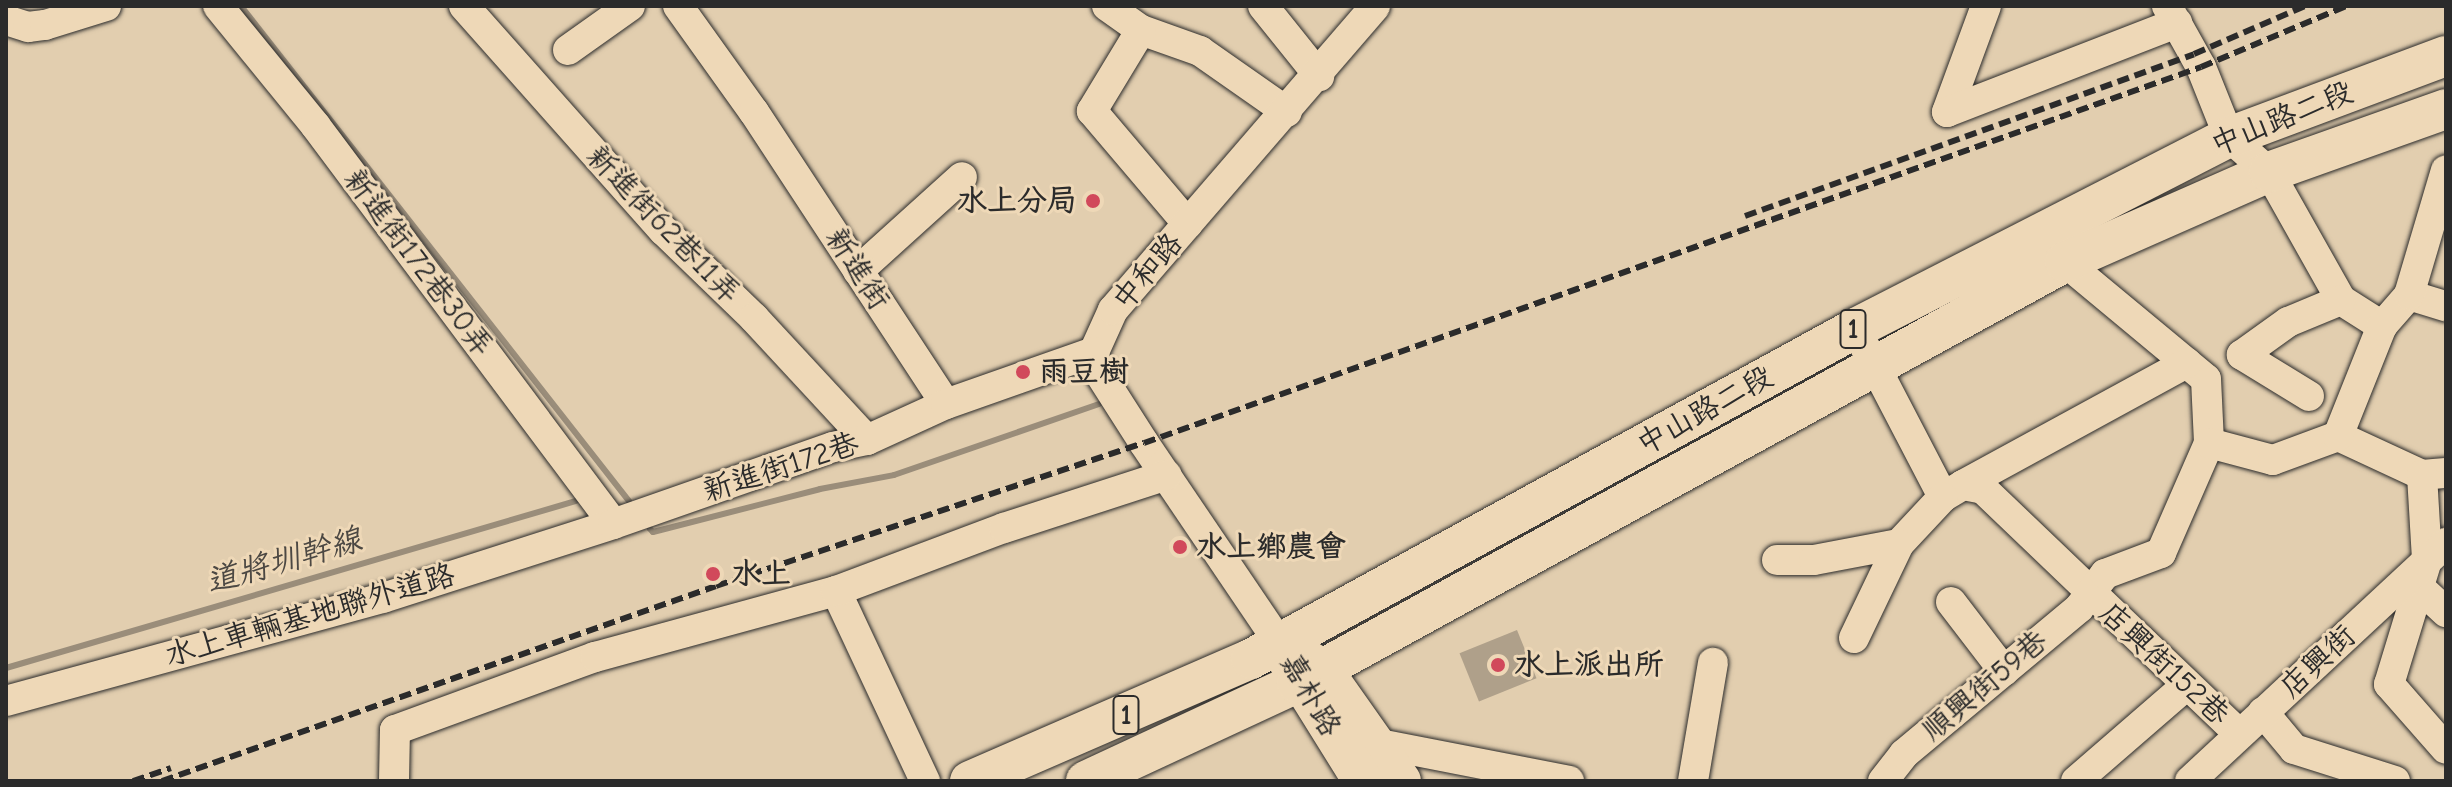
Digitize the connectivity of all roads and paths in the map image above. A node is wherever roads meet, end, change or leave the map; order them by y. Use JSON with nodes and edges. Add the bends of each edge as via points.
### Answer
{"nodes":[{"id":1,"x":106,"y":6,"type":"edge"},
{"id":2,"x":218,"y":6,"type":"edge"},
{"id":3,"x":464,"y":6,"type":"edge"},
{"id":4,"x":630,"y":6,"type":"edge"},
{"id":5,"x":678,"y":6,"type":"edge"},
{"id":6,"x":1107,"y":6,"type":"edge"},
{"id":7,"x":1263,"y":6,"type":"edge"},
{"id":8,"x":1375,"y":6,"type":"edge"},
{"id":9,"x":1986,"y":6,"type":"edge"},
{"id":10,"x":2172,"y":15,"type":"edge"},
{"id":11,"x":6,"y":20,"type":"edge"},
{"id":12,"x":1141,"y":30,"type":"junction"},
{"id":13,"x":568,"y":50,"type":"dead end"},
{"id":14,"x":2446,"y":56,"type":"edge"},
{"id":15,"x":1319,"y":76,"type":"junction"},
{"id":16,"x":2446,"y":109,"type":"edge"},
{"id":17,"x":1287,"y":112,"type":"junction"},
{"id":18,"x":2229,"y":137,"type":"junction"},
{"id":19,"x":2446,"y":170,"type":"edge"},
{"id":20,"x":2269,"y":172,"type":"junction"},
{"id":21,"x":962,"y":177,"type":"dead end"},
{"id":22,"x":1188,"y":224,"type":"junction"},
{"id":23,"x":2065,"y":262,"type":"junction"},
{"id":24,"x":858,"y":271,"type":"junction"},
{"id":25,"x":2409,"y":295,"type":"junction"},
{"id":26,"x":2341,"y":300,"type":"junction"},
{"id":27,"x":2446,"y":306,"type":"edge"},
{"id":28,"x":2382,"y":326,"type":"junction"},
{"id":29,"x":1856,"y":328,"type":"junction"},
{"id":30,"x":1094,"y":352,"type":"junction"},
{"id":31,"x":2187,"y":363,"type":"junction"},
{"id":32,"x":1875,"y":369,"type":"junction"},
{"id":33,"x":2309,"y":396,"type":"dead end"},
{"id":34,"x":946,"y":404,"type":"junction"},
{"id":35,"x":2338,"y":436,"type":"junction"},
{"id":36,"x":867,"y":440,"type":"junction"},
{"id":37,"x":2209,"y":443,"type":"junction"},
{"id":38,"x":2434,"y":474,"type":"edge"},
{"id":39,"x":1167,"y":475,"type":"junction"},
{"id":40,"x":1953,"y":491,"type":"junction"},
{"id":41,"x":613,"y":524,"type":"junction"},
{"id":42,"x":1899,"y":544,"type":"junction"},
{"id":43,"x":1777,"y":560,"type":"dead end"},
{"id":44,"x":2431,"y":563,"type":"edge"},
{"id":45,"x":836,"y":591,"type":"junction"},
{"id":46,"x":2090,"y":594,"type":"junction"},
{"id":47,"x":1951,"y":602,"type":"dead end"},
{"id":48,"x":2446,"y":612,"type":"edge"},
{"id":49,"x":1854,"y":638,"type":"dead end"},
{"id":50,"x":1280,"y":644,"type":"junction"},
{"id":51,"x":1713,"y":663,"type":"dead end"},
{"id":52,"x":2004,"y":671,"type":"junction"},
{"id":53,"x":1309,"y":676,"type":"junction"},
{"id":54,"x":2187,"y":685,"type":"junction"},
{"id":55,"x":6,"y":701,"type":"edge"},
{"id":56,"x":2263,"y":712,"type":"junction"},
{"id":57,"x":1119,"y":718,"type":"junction"},
{"id":58,"x":2239,"y":734,"type":"junction"},
{"id":59,"x":1335,"y":739,"type":"junction"},
{"id":60,"x":1375,"y":740,"type":"junction"},
{"id":61,"x":2446,"y":749,"type":"edge"},
{"id":62,"x":1128,"y":772,"type":"edge"},
{"id":63,"x":394,"y":781,"type":"edge"},
{"id":64,"x":925,"y":781,"type":"edge"},
{"id":65,"x":970,"y":781,"type":"edge"},
{"id":66,"x":1086,"y":781,"type":"edge"},
{"id":67,"x":1363,"y":781,"type":"edge"},
{"id":68,"x":1401,"y":781,"type":"edge"},
{"id":69,"x":1569,"y":781,"type":"edge"},
{"id":70,"x":1693,"y":781,"type":"edge"},
{"id":71,"x":1883,"y":781,"type":"edge"},
{"id":72,"x":2076,"y":781,"type":"edge"},
{"id":73,"x":2190,"y":781,"type":"edge"},
{"id":74,"x":2395,"y":781,"type":"edge"}],
"edges":[{"from":1,"to":11,"type":"street","via":[[45,25]]},
{"from":2,"to":41,"type":"street","name":"新進街172巷30弄","via":[[315,125]]},
{"from":3,"to":36,"type":"street","name":"新進街62巷11弄","via":[[664,231]]},
{"from":4,"to":13,"type":"street"},
{"from":5,"to":24,"type":"street","name":"新進街"},
{"from":6,"to":12,"type":"street"},
{"from":7,"to":15,"type":"street"},
{"from":8,"to":15,"type":"street","name":"中和路"},
{"from":9,"to":10,"type":"street","via":[[1947,112]]},
{"from":10,"to":18,"type":"street"},
{"from":12,"to":17,"type":"street","via":[[1200,51]]},
{"from":12,"to":22,"type":"street","via":[[1092,111]]},
{"from":14,"to":18,"type":"main road","name":"中山路二段","number":"1"},
{"from":15,"to":17,"type":"street","name":"中和路"},
{"from":16,"to":20,"type":"main road","name":"中山路二段","number":"1"},
{"from":17,"to":22,"type":"street","name":"中和路"},
{"from":18,"to":20,"type":"street"},
{"from":18,"to":29,"type":"main road","name":"中山路二段","number":"1"},
{"from":19,"to":25,"type":"street"},
{"from":20,"to":23,"type":"main road","name":"中山路二段","number":"1"},
{"from":20,"to":26,"type":"street"},
{"from":21,"to":24,"type":"street"},
{"from":22,"to":30,"type":"street","name":"中和路","via":[[1113,310]]},
{"from":23,"to":31,"type":"street"},
{"from":23,"to":32,"type":"main road","name":"中山路二段","number":"1"},
{"from":24,"to":34,"type":"street","name":"新進街"},
{"from":25,"to":27,"type":"street"},
{"from":25,"to":28,"type":"street"},
{"from":26,"to":28,"type":"street"},
{"from":26,"to":33,"type":"street","via":[[2288,322],[2242,355]]},
{"from":28,"to":35,"type":"street"},
{"from":29,"to":32,"type":"street"},
{"from":29,"to":50,"type":"main road","name":"中山路二段","number":"1"},
{"from":30,"to":34,"type":"street"},
{"from":30,"to":39,"type":"street","via":[[1096,368]]},
{"from":31,"to":37,"type":"street","via":[[2206,379]]},
{"from":31,"to":40,"type":"street"},
{"from":32,"to":40,"type":"street"},
{"from":32,"to":53,"type":"main road","name":"中山路二段","number":"1"},
{"from":34,"to":36,"type":"street","name":"新進街172巷"},
{"from":35,"to":37,"type":"street","via":[[2273,460]]},
{"from":35,"to":38,"type":"street"},
{"from":36,"to":41,"type":"street","name":"新進街172巷","via":[[833,447]]},
{"from":37,"to":46,"type":"street","name":"順興街59巷","via":[[2161,553],[2105,574]]},
{"from":38,"to":44,"type":"street"},
{"from":39,"to":45,"type":"street"},
{"from":39,"to":50,"type":"street"},
{"from":40,"to":42,"type":"street"},
{"from":40,"to":46,"type":"street","name":"店興街152巷","via":[[1983,489]]},
{"from":41,"to":55,"type":"street","name":"水上車輛基地聯外道路","via":[[383,598]]},
{"from":42,"to":43,"type":"street","via":[[1814,560]]},
{"from":42,"to":49,"type":"street"},
{"from":44,"to":48,"type":"street"},
{"from":44,"to":56,"type":"street","name":"店興街"},
{"from":44,"to":61,"type":"street","via":[[2389,684]]},
{"from":45,"to":63,"type":"street","via":[[595,657],[395,730]]},
{"from":45,"to":64,"type":"street"},
{"from":46,"to":52,"type":"street","name":"順興街59巷"},
{"from":46,"to":54,"type":"street","name":"店興街152巷"},
{"from":47,"to":52,"type":"street"},
{"from":50,"to":53,"type":"main road","name":"嘉朴路"},
{"from":50,"to":57,"type":"main road","name":"中山路二段","number":"1"},
{"from":51,"to":70,"type":"street"},
{"from":52,"to":71,"type":"street","name":"順興街59巷","via":[[1904,754]]},
{"from":53,"to":59,"type":"main road","name":"嘉朴路"},
{"from":53,"to":60,"type":"main road","name":"嘉朴路"},
{"from":53,"to":62,"type":"main road","name":"中山路二段","number":"1"},
{"from":54,"to":58,"type":"street","name":"店興街152巷"},
{"from":54,"to":72,"type":"street"},
{"from":56,"to":58,"type":"street","name":"店興街"},
{"from":56,"to":74,"type":"street","via":[[2294,749]]},
{"from":57,"to":62,"type":"street"},
{"from":57,"to":65,"type":"main road","name":"中山路二段","number":"1"},
{"from":58,"to":73,"type":"street","name":"店興街"},
{"from":59,"to":60,"type":"street"},
{"from":59,"to":67,"type":"main road","name":"嘉朴路"},
{"from":60,"to":68,"type":"main road","name":"嘉朴路"},
{"from":60,"to":69,"type":"street"},
{"from":62,"to":66,"type":"main road","name":"中山路二段","number":"1"}]}
